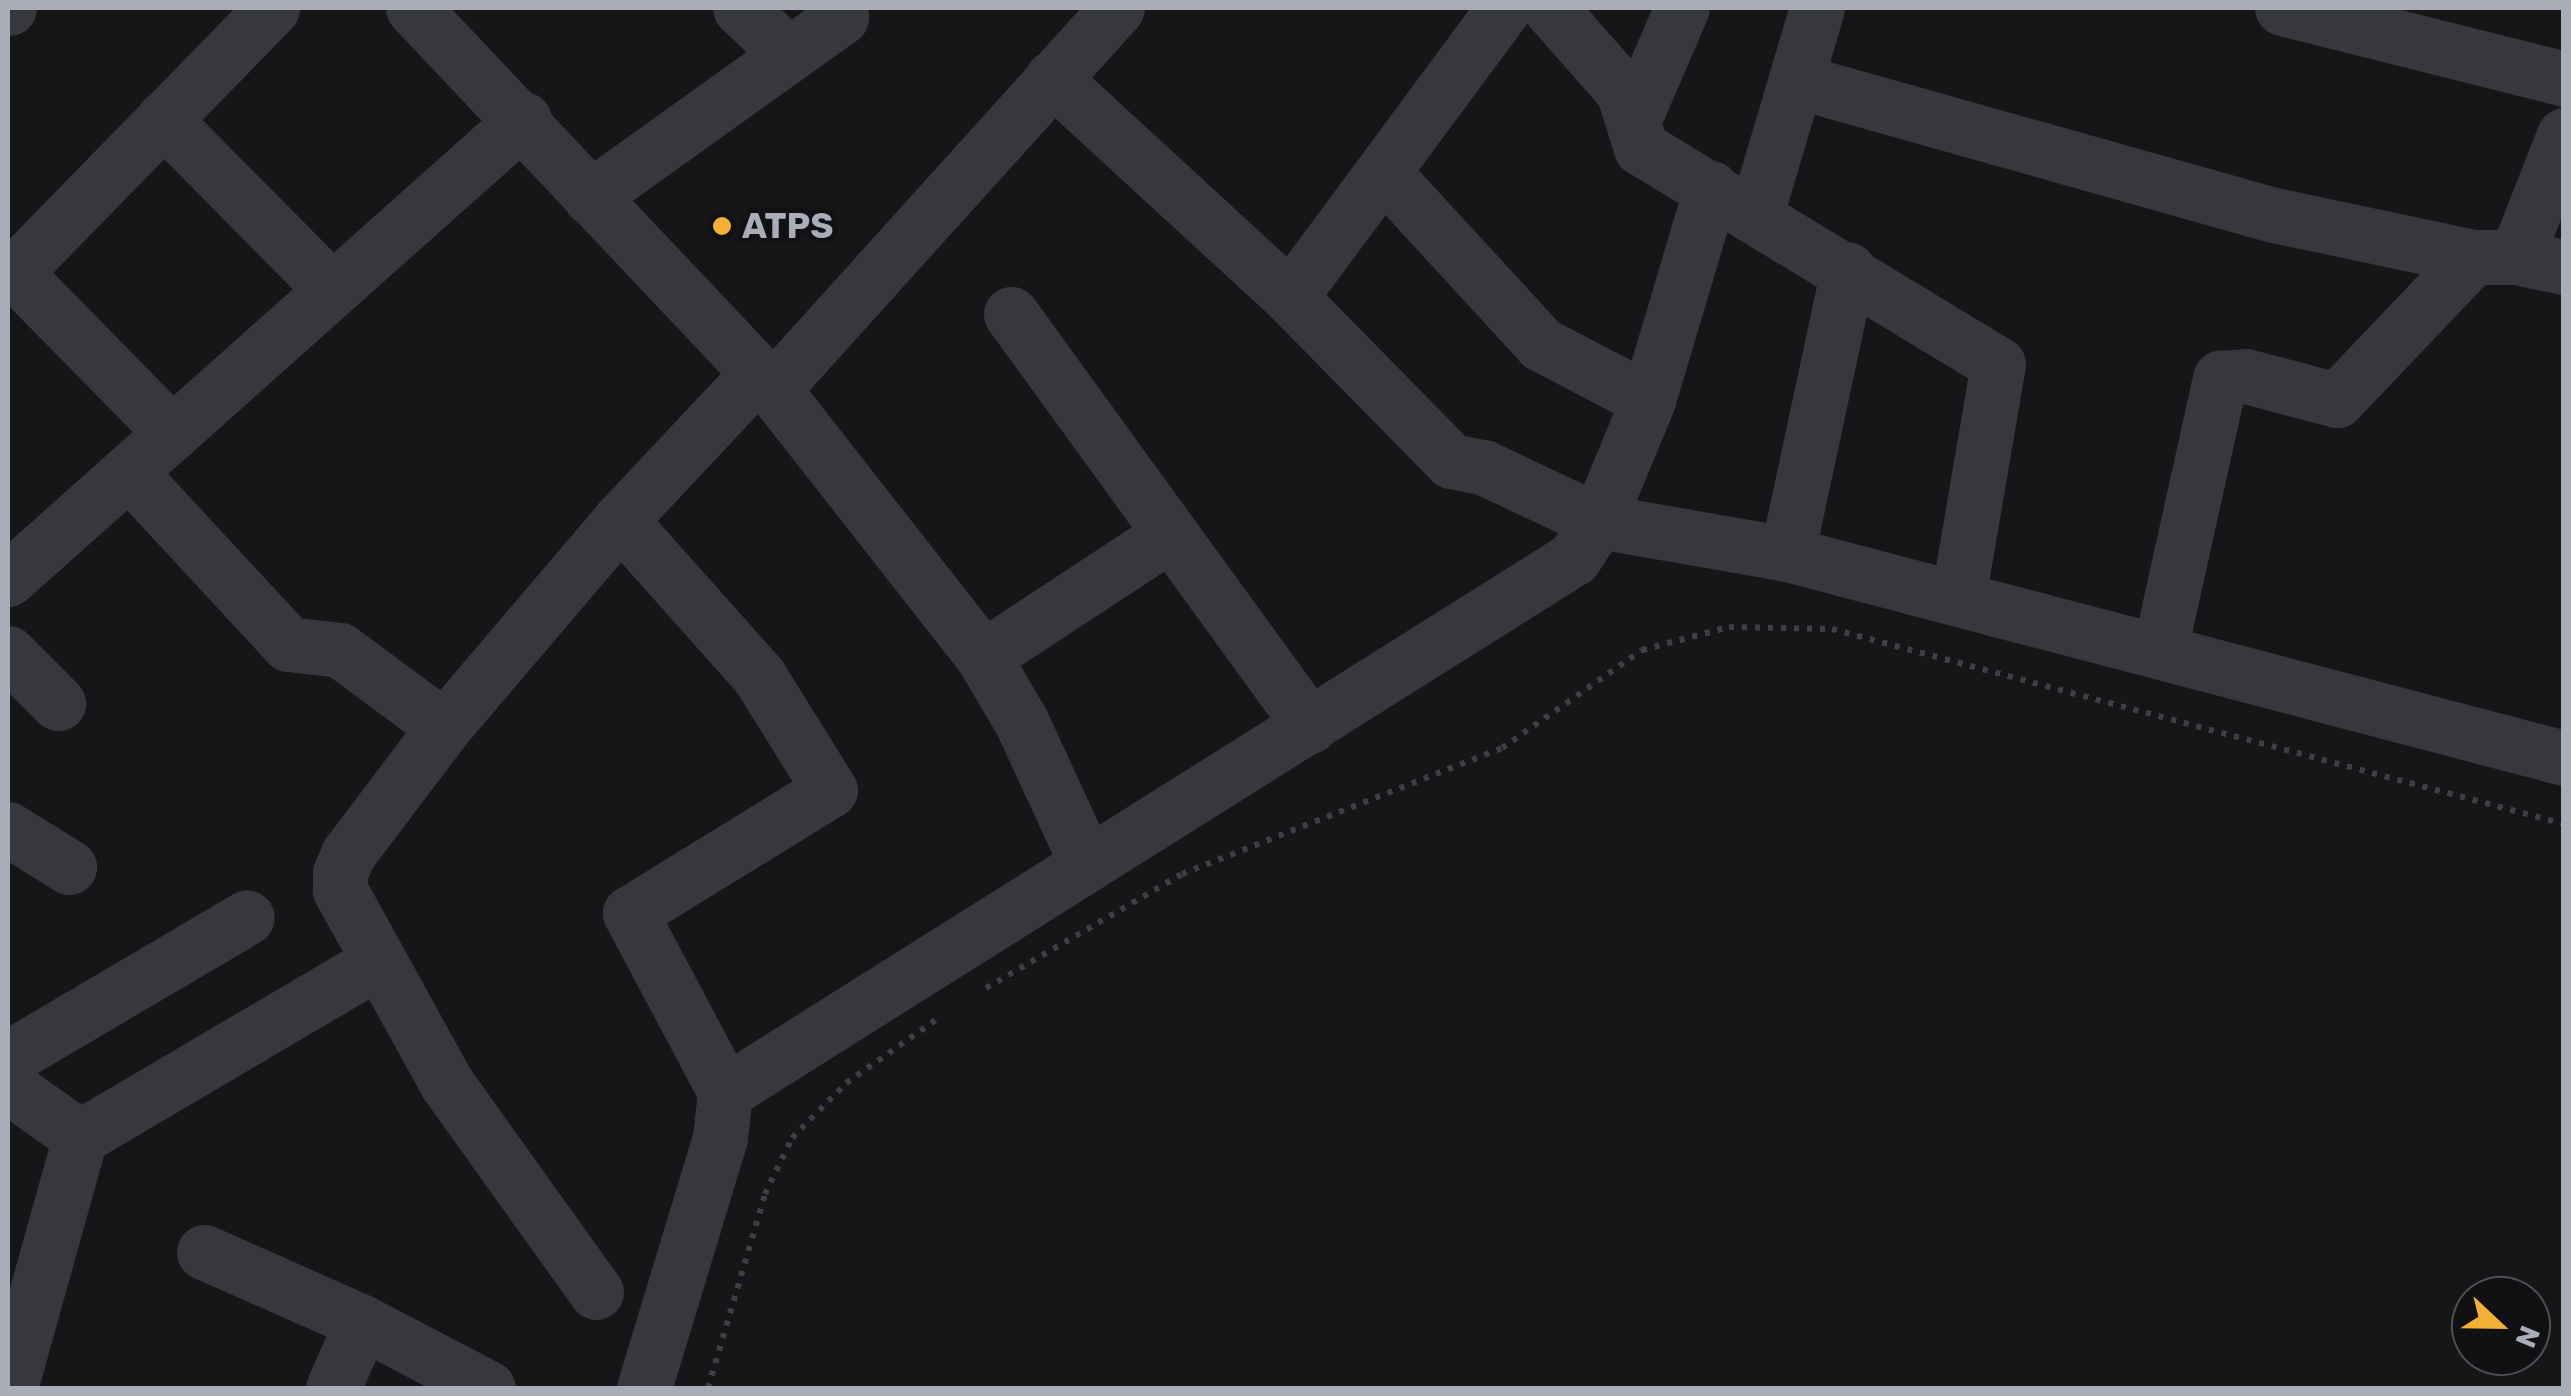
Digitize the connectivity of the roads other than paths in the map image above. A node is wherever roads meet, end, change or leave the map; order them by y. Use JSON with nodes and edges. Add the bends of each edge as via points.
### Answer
{"nodes":[{"id":1,"x":272,"y":8,"type":"edge"},
{"id":2,"x":740,"y":8,"type":"edge"},
{"id":3,"x":1117,"y":8,"type":"edge"},
{"id":4,"x":1504,"y":8,"type":"edge"},
{"id":5,"x":1550,"y":8,"type":"edge"},
{"id":6,"x":1682,"y":8,"type":"edge"},
{"id":7,"x":1817,"y":8,"type":"edge"},
{"id":8,"x":2282,"y":8,"type":"edge"},
{"id":9,"x":423,"y":10,"type":"edge"},
{"id":10,"x":841,"y":17,"type":"dead end"},
{"id":11,"x":785,"y":51,"type":"junction"},
{"id":12,"x":1052,"y":78,"type":"junction"},
{"id":13,"x":2564,"y":79,"type":"edge"},
{"id":14,"x":1797,"y":81,"type":"junction"},
{"id":15,"x":524,"y":119,"type":"junction"},
{"id":16,"x":164,"y":120,"type":"junction"},
{"id":17,"x":1633,"y":121,"type":"junction"},
{"id":18,"x":2564,"y":135,"type":"edge"},
{"id":19,"x":1382,"y":172,"type":"junction"},
{"id":20,"x":590,"y":196,"type":"junction"},
{"id":21,"x":1734,"y":201,"type":"junction"},
{"id":22,"x":2517,"y":260,"type":"edge"},
{"id":23,"x":1848,"y":269,"type":"junction"},
{"id":24,"x":11,"y":275,"type":"edge"},
{"id":25,"x":332,"y":290,"type":"junction"},
{"id":26,"x":1290,"y":296,"type":"junction"},
{"id":27,"x":1011,"y":314,"type":"dead end"},
{"id":28,"x":766,"y":380,"type":"junction"},
{"id":29,"x":1648,"y":400,"type":"junction"},
{"id":30,"x":172,"y":433,"type":"junction"},
{"id":31,"x":129,"y":472,"type":"junction"},
{"id":32,"x":620,"y":520,"type":"junction"},
{"id":33,"x":1598,"y":521,"type":"junction"},
{"id":34,"x":1166,"y":536,"type":"junction"},
{"id":35,"x":1788,"y":554,"type":"junction"},
{"id":36,"x":16,"y":557,"type":"edge"},
{"id":37,"x":1958,"y":598,"type":"junction"},
{"id":38,"x":2160,"y":649,"type":"junction"},
{"id":39,"x":8,"y":652,"type":"edge"},
{"id":40,"x":984,"y":657,"type":"junction"},
{"id":41,"x":58,"y":703,"type":"dead end"},
{"id":42,"x":1310,"y":726,"type":"junction"},
{"id":43,"x":444,"y":727,"type":"junction"},
{"id":44,"x":2564,"y":758,"type":"edge"},
{"id":45,"x":8,"y":829,"type":"edge"},
{"id":46,"x":1088,"y":864,"type":"junction"},
{"id":47,"x":68,"y":868,"type":"dead end"},
{"id":48,"x":248,"y":917,"type":"dead end"},
{"id":49,"x":379,"y":961,"type":"junction"},
{"id":50,"x":8,"y":1058,"type":"edge"},
{"id":51,"x":8,"y":1086,"type":"edge"},
{"id":52,"x":725,"y":1092,"type":"junction"},
{"id":53,"x":80,"y":1137,"type":"junction"},
{"id":54,"x":204,"y":1252,"type":"dead end"},
{"id":55,"x":596,"y":1292,"type":"dead end"},
{"id":56,"x":362,"y":1322,"type":"junction"},
{"id":57,"x":10,"y":1388,"type":"edge"},
{"id":58,"x":332,"y":1388,"type":"edge"},
{"id":59,"x":488,"y":1388,"type":"edge"},
{"id":60,"x":644,"y":1388,"type":"edge"}],
"edges":[{"from":1,"to":16,"type":"street"},
{"from":2,"to":11,"type":"street"},
{"from":3,"to":12,"type":"street"},
{"from":4,"to":19,"type":"street"},
{"from":5,"to":17,"type":"street","via":[[1606,66]]},
{"from":6,"to":17,"type":"street"},
{"from":7,"to":14,"type":"street"},
{"from":8,"to":13,"type":"street"},
{"from":9,"to":15,"type":"street"},
{"from":10,"to":11,"type":"street"},
{"from":11,"to":20,"type":"street"},
{"from":12,"to":26,"type":"street"},
{"from":12,"to":28,"type":"street"},
{"from":14,"to":21,"type":"street"},
{"from":14,"to":22,"type":"street","via":[[2274,215]]},
{"from":15,"to":20,"type":"street"},
{"from":15,"to":25,"type":"street"},
{"from":16,"to":24,"type":"street"},
{"from":16,"to":25,"type":"street"},
{"from":17,"to":21,"type":"street","via":[[1641,148]]},
{"from":18,"to":22,"type":"street"},
{"from":19,"to":26,"type":"street"},
{"from":19,"to":29,"type":"street","via":[[1541,344]]},
{"from":20,"to":28,"type":"street"},
{"from":21,"to":23,"type":"street"},
{"from":21,"to":29,"type":"street"},
{"from":22,"to":38,"type":"street","via":[[2336,400],[2246,376],[2220,378]]},
{"from":23,"to":35,"type":"street"},
{"from":23,"to":37,"type":"street","via":[[1998,364]]},
{"from":24,"to":30,"type":"street"},
{"from":25,"to":30,"type":"street"},
{"from":26,"to":33,"type":"street","via":[[1440,456],[1483,467]]},
{"from":27,"to":34,"type":"street"},
{"from":28,"to":32,"type":"street"},
{"from":28,"to":40,"type":"street"},
{"from":29,"to":33,"type":"street"},
{"from":30,"to":31,"type":"street"},
{"from":31,"to":36,"type":"street"},
{"from":31,"to":43,"type":"street","via":[[288,644],[340,650]]},
{"from":32,"to":43,"type":"street"},
{"from":32,"to":52,"type":"street","via":[[760,676],[830,790],[630,913]]},
{"from":33,"to":35,"type":"street"},
{"from":33,"to":42,"type":"street","via":[[1574,558],[1528,592]]},
{"from":34,"to":40,"type":"street"},
{"from":34,"to":42,"type":"street"},
{"from":35,"to":37,"type":"street"},
{"from":37,"to":38,"type":"street"},
{"from":38,"to":44,"type":"street"},
{"from":39,"to":41,"type":"street"},
{"from":40,"to":46,"type":"street"},
{"from":42,"to":46,"type":"street"},
{"from":43,"to":49,"type":"street","via":[[340,873],[340,890]]},
{"from":45,"to":47,"type":"street"},
{"from":46,"to":52,"type":"street"},
{"from":48,"to":50,"type":"street"},
{"from":49,"to":53,"type":"street"},
{"from":49,"to":55,"type":"street","via":[[447,1084]]},
{"from":51,"to":53,"type":"street"},
{"from":52,"to":60,"type":"street","via":[[720,1138]]},
{"from":53,"to":57,"type":"street"},
{"from":54,"to":56,"type":"street"},
{"from":56,"to":58,"type":"street"},
{"from":56,"to":59,"type":"street"}]}
